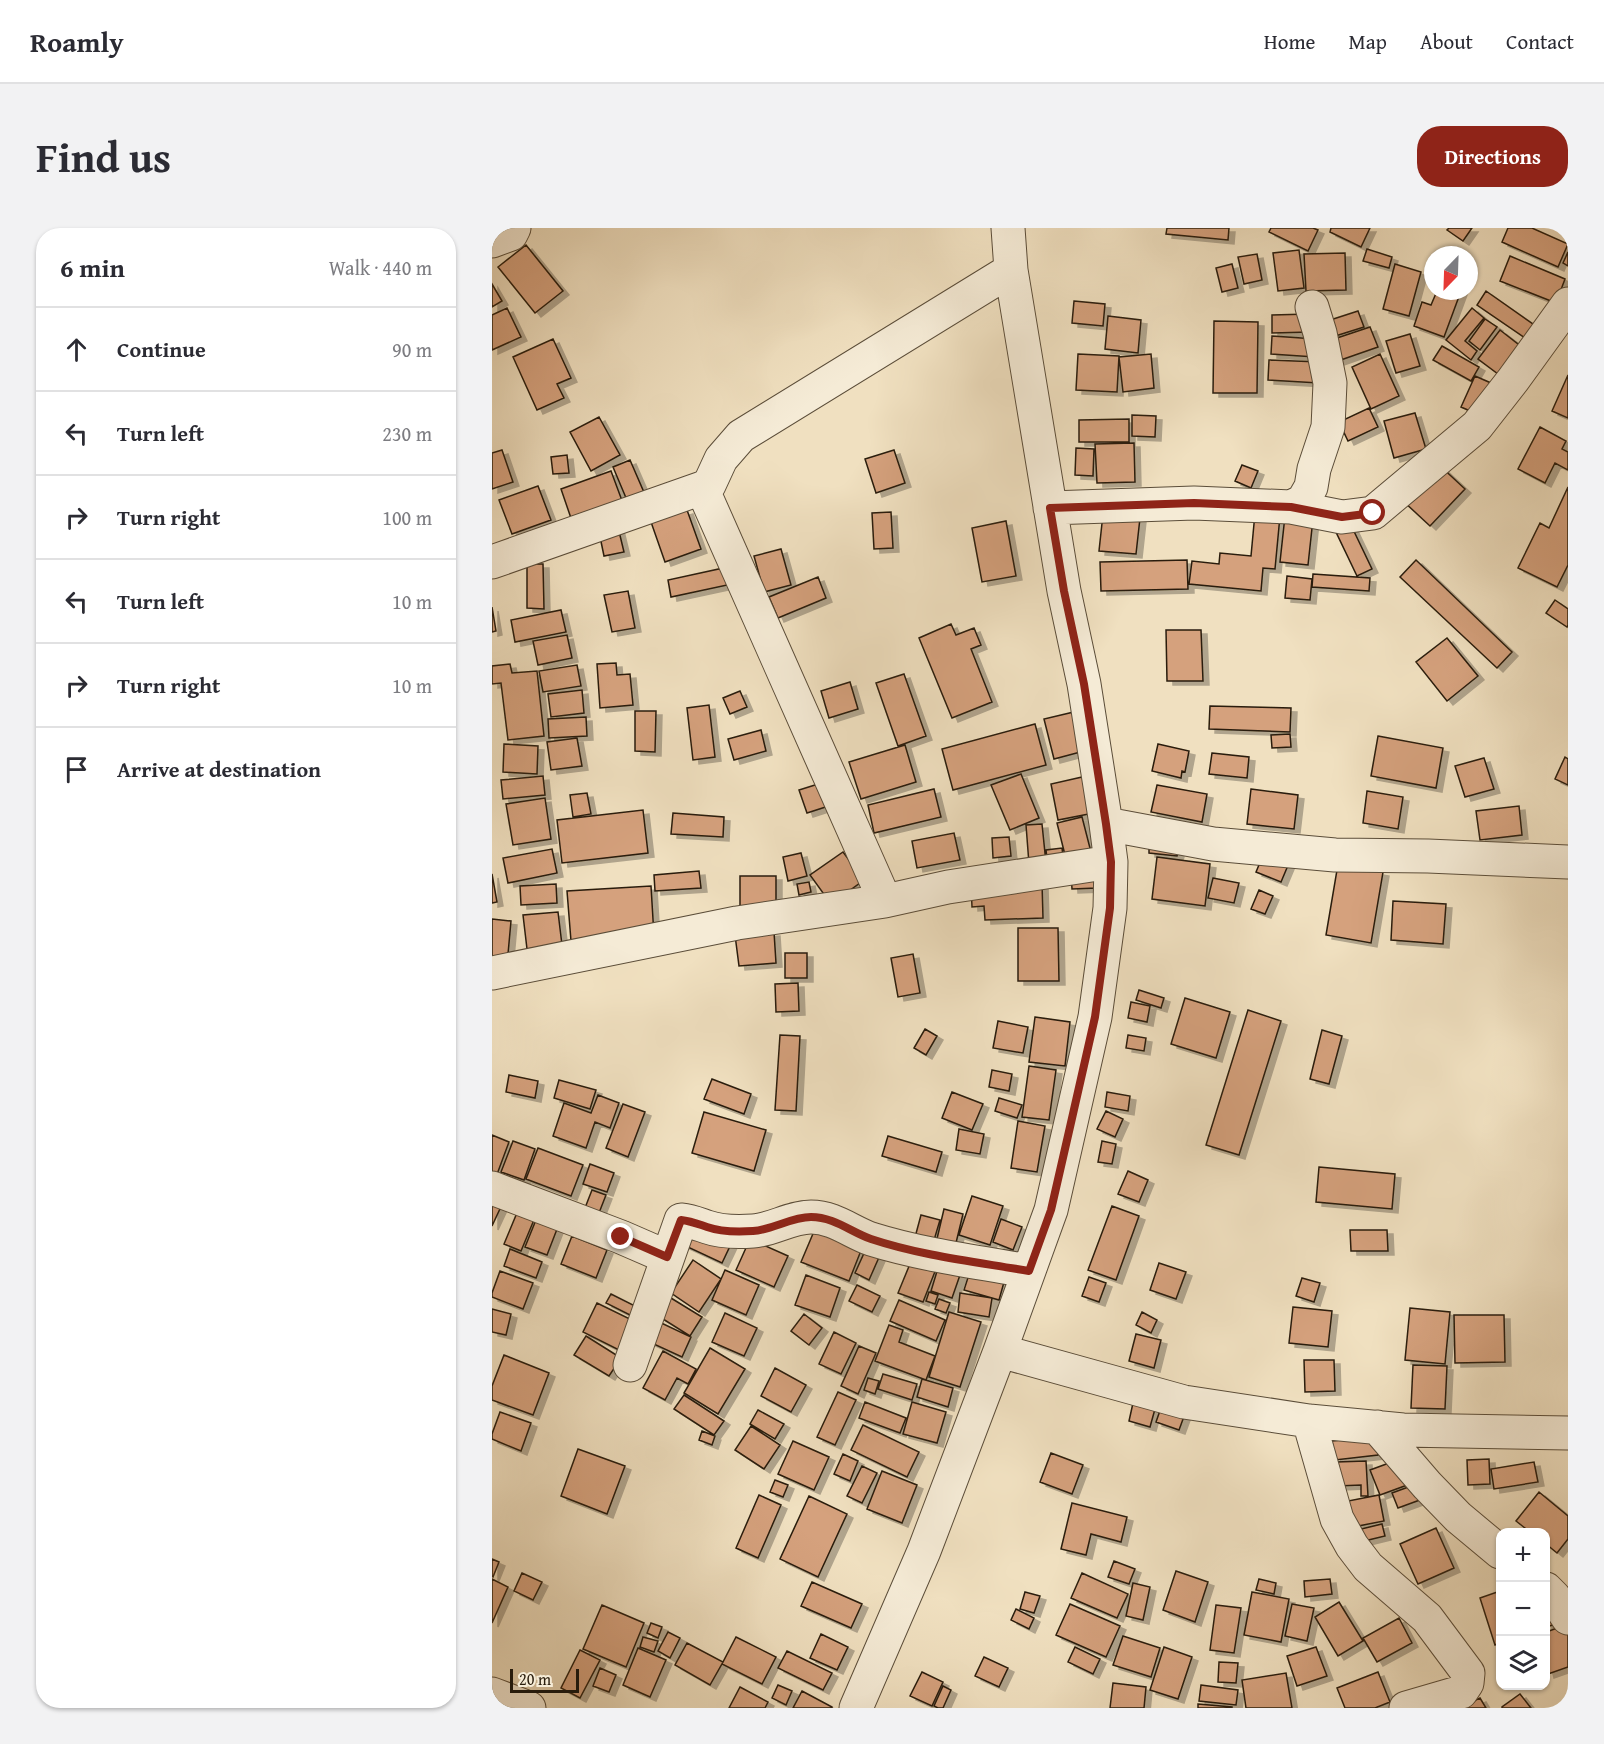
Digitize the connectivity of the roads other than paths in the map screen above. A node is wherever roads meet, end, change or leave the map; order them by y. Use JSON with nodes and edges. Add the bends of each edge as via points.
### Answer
{"nodes":[{"id":1,"x":514,"y":228,"type":"edge"},
{"id":2,"x":1008,"y":228,"type":"edge"},
{"id":3,"x":492,"y":241,"type":"edge"},
{"id":4,"x":1011,"y":270,"type":"junction"},
{"id":5,"x":1568,"y":304,"type":"edge"},
{"id":6,"x":1312,"y":306,"type":"dead end"},
{"id":7,"x":702,"y":488,"type":"junction"},
{"id":8,"x":1291,"y":507,"type":"junction"},
{"id":9,"x":1050,"y":508,"type":"junction"},
{"id":10,"x":492,"y":562,"type":"edge"},
{"id":11,"x":1106,"y":824,"type":"junction"},
{"id":12,"x":1111,"y":862,"type":"junction"},
{"id":13,"x":1568,"y":862,"type":"edge"},
{"id":14,"x":885,"y":901,"type":"junction"},
{"id":15,"x":492,"y":973,"type":"edge"},
{"id":16,"x":492,"y":1188,"type":"edge"},
{"id":17,"x":667,"y":1257,"type":"junction"},
{"id":18,"x":1029,"y":1271,"type":"junction"},
{"id":19,"x":1000,"y":1351,"type":"junction"},
{"id":20,"x":630,"y":1365,"type":"dead end"},
{"id":21,"x":1309,"y":1421,"type":"junction"},
{"id":22,"x":1377,"y":1427,"type":"junction"},
{"id":23,"x":1568,"y":1433,"type":"edge"},
{"id":24,"x":1496,"y":1549,"type":"edge"},
{"id":25,"x":1550,"y":1593,"type":"edge"},
{"id":26,"x":1568,"y":1618,"type":"edge"},
{"id":27,"x":492,"y":1694,"type":"edge"},
{"id":28,"x":529,"y":1708,"type":"edge"},
{"id":29,"x":856,"y":1708,"type":"edge"},
{"id":30,"x":1406,"y":1708,"type":"edge"}],
"edges":[{"from":1,"to":3,"type":"street","via":[[511,234]]},
{"from":2,"to":4,"type":"street"},
{"from":4,"to":7,"type":"street","via":[[741,436],[722,459],[709,484]]},
{"from":4,"to":9,"type":"street"},
{"from":5,"to":8,"type":"street","via":[[1477,426],[1373,513],[1342,517]]},
{"from":6,"to":8,"type":"street","via":[[1330,383],[1328,427],[1311,487],[1303,501]]},
{"from":7,"to":10,"type":"street"},
{"from":7,"to":14,"type":"street"},
{"from":8,"to":9,"type":"street","via":[[1194,503]]},
{"from":9,"to":11,"type":"street"},
{"from":11,"to":12,"type":"street"},
{"from":11,"to":13,"type":"street","via":[[1213,844],[1324,854]]},
{"from":12,"to":14,"type":"street","via":[[948,887]]},
{"from":12,"to":18,"type":"street","via":[[1110,908],[1095,1017],[1051,1210]]},
{"from":14,"to":15,"type":"street","via":[[737,923]]},
{"from":16,"to":17,"type":"street"},
{"from":17,"to":18,"type":"street","via":[[681,1220],[728,1231],[755,1231],[811,1217],[836,1222],[870,1239]]},
{"from":17,"to":20,"type":"street"},
{"from":18,"to":19,"type":"street"},
{"from":19,"to":21,"type":"street","via":[[1185,1402]]},
{"from":19,"to":29,"type":"street","via":[[924,1551]]},
{"from":21,"to":22,"type":"street"},
{"from":21,"to":30,"type":"street","via":[[1337,1520],[1352,1546],[1368,1567],[1427,1618],[1468,1673],[1461,1692]]},
{"from":22,"to":23,"type":"street"},
{"from":22,"to":24,"type":"street","via":[[1458,1517]]},
{"from":25,"to":26,"type":"street"},
{"from":27,"to":28,"type":"street"}]}
